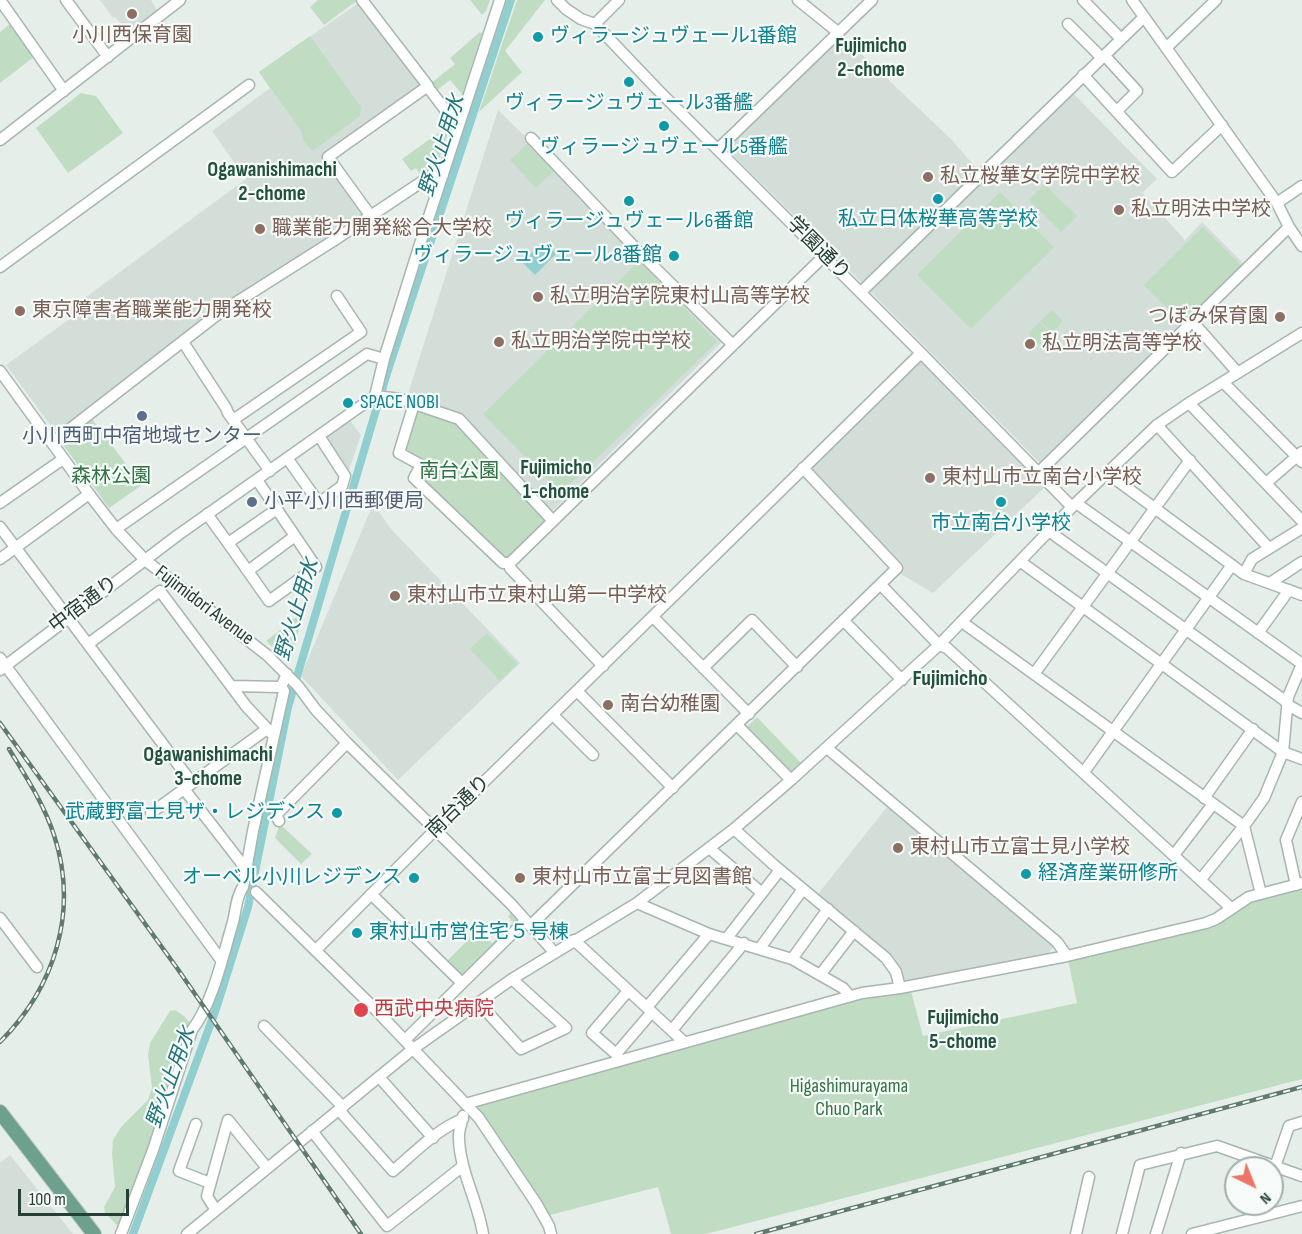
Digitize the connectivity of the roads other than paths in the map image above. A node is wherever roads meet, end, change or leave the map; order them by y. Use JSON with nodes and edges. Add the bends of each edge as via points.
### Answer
{"nodes":[{"id":1,"x":0,"y":0,"type":"edge"},
{"id":2,"x":66,"y":0,"type":"edge"},
{"id":3,"x":180,"y":0,"type":"edge"},
{"id":4,"x":501,"y":0,"type":"edge"},
{"id":5,"x":557,"y":0,"type":"edge"},
{"id":6,"x":619,"y":0,"type":"edge"},
{"id":7,"x":798,"y":0,"type":"edge"},
{"id":8,"x":872,"y":0,"type":"edge"},
{"id":9,"x":1083,"y":0,"type":"edge"},
{"id":10,"x":1101,"y":0,"type":"edge"},
{"id":11,"x":1132,"y":0,"type":"edge"},
{"id":12,"x":1216,"y":0,"type":"edge"},
{"id":13,"x":368,"y":2,"type":"edge"},
{"id":14,"x":1092,"y":9,"type":"junction"},
{"id":15,"x":1144,"y":17,"type":"junction"},
{"id":16,"x":595,"y":24,"type":"junction"},
{"id":17,"x":1068,"y":24,"type":"dead end"},
{"id":18,"x":838,"y":33,"type":"junction"},
{"id":19,"x":1121,"y":39,"type":"junction"},
{"id":20,"x":1166,"y":48,"type":"junction"},
{"id":21,"x":108,"y":57,"type":"junction"},
{"id":22,"x":1103,"y":57,"type":"junction"},
{"id":23,"x":1083,"y":75,"type":"junction"},
{"id":24,"x":249,"y":85,"type":"dead end"},
{"id":25,"x":427,"y":86,"type":"junction"},
{"id":26,"x":64,"y":91,"type":"junction"},
{"id":27,"x":1117,"y":111,"type":"junction"},
{"id":28,"x":462,"y":113,"type":"junction"},
{"id":29,"x":1220,"y":122,"type":"junction"},
{"id":30,"x":531,"y":138,"type":"dead end"},
{"id":31,"x":0,"y":140,"type":"edge"},
{"id":32,"x":718,"y":149,"type":"junction"},
{"id":33,"x":442,"y":174,"type":"junction"},
{"id":34,"x":1302,"y":187,"type":"edge"},
{"id":35,"x":1277,"y":203,"type":"junction"},
{"id":36,"x":370,"y":215,"type":"junction"},
{"id":37,"x":1288,"y":227,"type":"junction"},
{"id":38,"x":1301,"y":244,"type":"edge"},
{"id":39,"x":824,"y":256,"type":"junction"},
{"id":40,"x":0,"y":267,"type":"edge"},
{"id":41,"x":861,"y":292,"type":"junction"},
{"id":42,"x":337,"y":296,"type":"dead end"},
{"id":43,"x":1192,"y":321,"type":"junction"},
{"id":44,"x":1302,"y":333,"type":"edge"},
{"id":45,"x":183,"y":342,"type":"junction"},
{"id":46,"x":733,"y":345,"type":"junction"},
{"id":47,"x":921,"y":353,"type":"junction"},
{"id":48,"x":384,"y":359,"type":"junction"},
{"id":49,"x":0,"y":371,"type":"edge"},
{"id":50,"x":1238,"y":373,"type":"junction"},
{"id":51,"x":1223,"y":382,"type":"junction"},
{"id":52,"x":379,"y":396,"type":"junction"},
{"id":53,"x":1189,"y":403,"type":"junction"},
{"id":54,"x":414,"y":404,"type":"junction"},
{"id":55,"x":232,"y":420,"type":"junction"},
{"id":56,"x":1157,"y":425,"type":"junction"},
{"id":57,"x":319,"y":436,"type":"junction"},
{"id":58,"x":246,"y":438,"type":"junction"},
{"id":59,"x":52,"y":443,"type":"junction"},
{"id":60,"x":1300,"y":456,"type":"edge"},
{"id":61,"x":287,"y":458,"type":"junction"},
{"id":62,"x":63,"y":459,"type":"junction"},
{"id":63,"x":1190,"y":460,"type":"junction"},
{"id":64,"x":803,"y":468,"type":"junction"},
{"id":65,"x":270,"y":471,"type":"junction"},
{"id":66,"x":1039,"y":472,"type":"junction"},
{"id":67,"x":1107,"y":473,"type":"junction"},
{"id":68,"x":257,"y":480,"type":"junction"},
{"id":69,"x":1266,"y":483,"type":"junction"},
{"id":70,"x":89,"y":494,"type":"junction"},
{"id":71,"x":0,"y":503,"type":"edge"},
{"id":72,"x":1074,"y":505,"type":"junction"},
{"id":73,"x":1155,"y":508,"type":"junction"},
{"id":74,"x":277,"y":509,"type":"junction"},
{"id":75,"x":207,"y":514,"type":"junction"},
{"id":76,"x":553,"y":520,"type":"junction"},
{"id":77,"x":1302,"y":521,"type":"edge"},
{"id":78,"x":0,"y":527,"type":"edge"},
{"id":79,"x":1302,"y":528,"type":"edge"},
{"id":80,"x":116,"y":529,"type":"junction"},
{"id":81,"x":1050,"y":532,"type":"junction"},
{"id":82,"x":295,"y":536,"type":"junction"},
{"id":83,"x":1130,"y":542,"type":"junction"},
{"id":84,"x":228,"y":543,"type":"junction"},
{"id":85,"x":16,"y":547,"type":"junction"},
{"id":86,"x":1268,"y":547,"type":"junction"},
{"id":87,"x":0,"y":559,"type":"edge"},
{"id":88,"x":145,"y":560,"type":"junction"},
{"id":89,"x":1021,"y":562,"type":"junction"},
{"id":90,"x":1302,"y":562,"type":"edge"},
{"id":91,"x":510,"y":563,"type":"junction"},
{"id":92,"x":1232,"y":565,"type":"junction"},
{"id":93,"x":248,"y":571,"type":"junction"},
{"id":94,"x":1108,"y":573,"type":"junction"},
{"id":95,"x":1244,"y":574,"type":"junction"},
{"id":96,"x":1270,"y":583,"type":"junction"},
{"id":97,"x":881,"y":585,"type":"junction"},
{"id":98,"x":1289,"y":590,"type":"junction"},
{"id":99,"x":1302,"y":595,"type":"edge"},
{"id":100,"x":1209,"y":598,"type":"junction"},
{"id":101,"x":1083,"y":608,"type":"junction"},
{"id":102,"x":69,"y":617,"type":"junction"},
{"id":103,"x":653,"y":617,"type":"junction"},
{"id":104,"x":844,"y":621,"type":"junction"},
{"id":105,"x":962,"y":622,"type":"junction"},
{"id":106,"x":1186,"y":629,"type":"junction"},
{"id":107,"x":1258,"y":633,"type":"junction"},
{"id":108,"x":88,"y":644,"type":"junction"},
{"id":109,"x":939,"y":645,"type":"junction"},
{"id":110,"x":2,"y":664,"type":"edge"},
{"id":111,"x":1161,"y":664,"type":"junction"},
{"id":112,"x":603,"y":666,"type":"junction"},
{"id":113,"x":797,"y":667,"type":"junction"},
{"id":114,"x":1302,"y":667,"type":"edge"},
{"id":115,"x":703,"y":668,"type":"junction"},
{"id":116,"x":1035,"y":674,"type":"junction"},
{"id":117,"x":292,"y":679,"type":"junction"},
{"id":118,"x":902,"y":680,"type":"junction"},
{"id":119,"x":231,"y":686,"type":"junction"},
{"id":120,"x":281,"y":687,"type":"junction"},
{"id":121,"x":577,"y":691,"type":"junction"},
{"id":122,"x":1288,"y":705,"type":"junction"},
{"id":123,"x":1302,"y":713,"type":"edge"},
{"id":124,"x":749,"y":714,"type":"junction"},
{"id":125,"x":553,"y":716,"type":"junction"},
{"id":126,"x":737,"y":725,"type":"junction"},
{"id":127,"x":1253,"y":729,"type":"junction"},
{"id":128,"x":1113,"y":731,"type":"junction"},
{"id":129,"x":270,"y":732,"type":"junction"},
{"id":130,"x":347,"y":743,"type":"junction"},
{"id":131,"x":827,"y":747,"type":"junction"},
{"id":132,"x":1284,"y":752,"type":"junction"},
{"id":133,"x":593,"y":755,"type":"dead end"},
{"id":134,"x":1302,"y":759,"type":"edge"},
{"id":135,"x":1084,"y":772,"type":"junction"},
{"id":136,"x":791,"y":780,"type":"junction"},
{"id":137,"x":188,"y":786,"type":"junction"},
{"id":138,"x":672,"y":788,"type":"junction"},
{"id":139,"x":1208,"y":801,"type":"junction"},
{"id":140,"x":1302,"y":802,"type":"edge"},
{"id":141,"x":152,"y":813,"type":"dead end"},
{"id":142,"x":279,"y":821,"type":"dead end"},
{"id":143,"x":1244,"y":826,"type":"junction"},
{"id":144,"x":734,"y":829,"type":"junction"},
{"id":145,"x":435,"y":830,"type":"junction"},
{"id":146,"x":709,"y":848,"type":"junction"},
{"id":147,"x":1174,"y":855,"type":"junction"},
{"id":148,"x":246,"y":869,"type":"junction"},
{"id":149,"x":780,"y":870,"type":"junction"},
{"id":150,"x":1201,"y":879,"type":"junction"},
{"id":151,"x":1299,"y":884,"type":"edge"},
{"id":152,"x":803,"y":889,"type":"junction"},
{"id":153,"x":256,"y":892,"type":"dead end"},
{"id":154,"x":762,"y":893,"type":"junction"},
{"id":155,"x":371,"y":894,"type":"junction"},
{"id":156,"x":1261,"y":894,"type":"junction"},
{"id":157,"x":637,"y":903,"type":"junction"},
{"id":158,"x":1231,"y":908,"type":"junction"},
{"id":159,"x":828,"y":909,"type":"junction"},
{"id":160,"x":0,"y":918,"type":"edge"},
{"id":161,"x":528,"y":923,"type":"junction"},
{"id":162,"x":854,"y":931,"type":"junction"},
{"id":163,"x":710,"y":934,"type":"junction"},
{"id":164,"x":727,"y":938,"type":"junction"},
{"id":165,"x":574,"y":940,"type":"junction"},
{"id":166,"x":744,"y":943,"type":"junction"},
{"id":167,"x":760,"y":948,"type":"junction"},
{"id":168,"x":316,"y":950,"type":"junction"},
{"id":169,"x":554,"y":952,"type":"junction"},
{"id":170,"x":1067,"y":956,"type":"junction"},
{"id":171,"x":792,"y":959,"type":"junction"},
{"id":172,"x":221,"y":960,"type":"junction"},
{"id":173,"x":37,"y":967,"type":"dead end"},
{"id":174,"x":820,"y":975,"type":"junction"},
{"id":175,"x":512,"y":979,"type":"junction"},
{"id":176,"x":462,"y":983,"type":"junction"},
{"id":177,"x":900,"y":988,"type":"junction"},
{"id":178,"x":628,"y":991,"type":"junction"},
{"id":179,"x":850,"y":996,"type":"junction"},
{"id":180,"x":478,"y":1002,"type":"junction"},
{"id":181,"x":649,"y":1010,"type":"junction"},
{"id":182,"x":264,"y":1026,"type":"dead end"},
{"id":183,"x":672,"y":1030,"type":"junction"},
{"id":184,"x":405,"y":1040,"type":"junction"},
{"id":185,"x":684,"y":1042,"type":"junction"},
{"id":186,"x":413,"y":1049,"type":"junction"},
{"id":187,"x":617,"y":1057,"type":"junction"},
{"id":188,"x":379,"y":1077,"type":"junction"},
{"id":189,"x":465,"y":1104,"type":"junction"},
{"id":190,"x":341,"y":1108,"type":"junction"},
{"id":191,"x":0,"y":1112,"type":"edge"},
{"id":192,"x":463,"y":1119,"type":"junction"},
{"id":193,"x":1302,"y":1122,"type":"edge"},
{"id":194,"x":196,"y":1124,"type":"dead end"},
{"id":195,"x":0,"y":1127,"type":"edge"},
{"id":196,"x":312,"y":1131,"type":"junction"},
{"id":197,"x":433,"y":1138,"type":"junction"},
{"id":198,"x":1182,"y":1153,"type":"junction"},
{"id":199,"x":1245,"y":1156,"type":"edge"},
{"id":200,"x":1279,"y":1156,"type":"edge"},
{"id":201,"x":464,"y":1166,"type":"junction"},
{"id":202,"x":267,"y":1168,"type":"junction"},
{"id":203,"x":1284,"y":1170,"type":"edge"},
{"id":204,"x":1302,"y":1176,"type":"edge"},
{"id":205,"x":1089,"y":1177,"type":"dead end"},
{"id":206,"x":210,"y":1183,"type":"junction"},
{"id":207,"x":1302,"y":1206,"type":"edge"},
{"id":208,"x":215,"y":1209,"type":"junction"},
{"id":209,"x":1221,"y":1231,"type":"edge"},
{"id":210,"x":83,"y":1234,"type":"edge"},
{"id":211,"x":94,"y":1234,"type":"edge"},
{"id":212,"x":121,"y":1234,"type":"edge"},
{"id":213,"x":187,"y":1234,"type":"edge"},
{"id":214,"x":483,"y":1234,"type":"edge"},
{"id":215,"x":551,"y":1234,"type":"edge"},
{"id":216,"x":1076,"y":1234,"type":"edge"},
{"id":217,"x":1122,"y":1234,"type":"edge"},
{"id":218,"x":1156,"y":1234,"type":"edge"},
{"id":219,"x":1192,"y":1234,"type":"edge"}],
"edges":[{"from":1,"to":26,"type":"street"},
{"from":2,"to":21,"type":"street"},
{"from":3,"to":21,"type":"street"},
{"from":4,"to":28,"type":"street"},
{"from":5,"to":16,"type":"street","name":"学園通り","via":[[581,19]]},
{"from":6,"to":16,"type":"street"},
{"from":7,"to":18,"type":"street"},
{"from":8,"to":18,"type":"street"},
{"from":9,"to":14,"type":"street"},
{"from":10,"to":14,"type":"street"},
{"from":11,"to":15,"type":"street"},
{"from":12,"to":20,"type":"street"},
{"from":13,"to":25,"type":"street"},
{"from":14,"to":19,"type":"street"},
{"from":15,"to":19,"type":"street"},
{"from":15,"to":20,"type":"street"},
{"from":16,"to":32,"type":"street","name":"学園通り"},
{"from":17,"to":22,"type":"street"},
{"from":18,"to":32,"type":"street"},
{"from":19,"to":22,"type":"street"},
{"from":20,"to":29,"type":"street"},
{"from":21,"to":26,"type":"street"},
{"from":22,"to":23,"type":"street"},
{"from":22,"to":27,"type":"street","via":[[1137,91]]},
{"from":23,"to":27,"type":"street"},
{"from":23,"to":41,"type":"street"},
{"from":24,"to":40,"type":"street"},
{"from":25,"to":28,"type":"street","via":[[446,111]]},
{"from":25,"to":36,"type":"street","via":[[328,157]]},
{"from":26,"to":31,"type":"street"},
{"from":27,"to":29,"type":"street","via":[[1172,172]]},
{"from":28,"to":33,"type":"street"},
{"from":29,"to":35,"type":"street"},
{"from":30,"to":46,"type":"street"},
{"from":32,"to":39,"type":"street","name":"学園通り"},
{"from":33,"to":36,"type":"street","via":[[435,173]]},
{"from":33,"to":48,"type":"street"},
{"from":34,"to":35,"type":"street"},
{"from":35,"to":37,"type":"street"},
{"from":36,"to":45,"type":"street","via":[[218,314]]},
{"from":37,"to":38,"type":"street"},
{"from":37,"to":43,"type":"street"},
{"from":39,"to":41,"type":"street","name":"学園通り"},
{"from":39,"to":46,"type":"street"},
{"from":41,"to":47,"type":"street","name":"学園通り"},
{"from":42,"to":55,"type":"street","via":[[361,332]]},
{"from":43,"to":50,"type":"street"},
{"from":43,"to":66,"type":"street"},
{"from":44,"to":50,"type":"street"},
{"from":45,"to":55,"type":"street"},
{"from":45,"to":59,"type":"street"},
{"from":46,"to":76,"type":"street"},
{"from":47,"to":64,"type":"street","name":"南台通り"},
{"from":47,"to":66,"type":"street","name":"学園通り"},
{"from":48,"to":52,"type":"street"},
{"from":48,"to":58,"type":"street","via":[[367,354]]},
{"from":49,"to":59,"type":"street","name":"Fujimidori Avenue"},
{"from":50,"to":51,"type":"street"},
{"from":51,"to":53,"type":"street"},
{"from":51,"to":60,"type":"street"},
{"from":52,"to":54,"type":"street"},
{"from":52,"to":57,"type":"street","name":"中宿通り"},
{"from":53,"to":56,"type":"street"},
{"from":53,"to":69,"type":"street"},
{"from":54,"to":76,"type":"street","via":[[459,419]]},
{"from":54,"to":91,"type":"street","via":[[399,453],[421,465],[414,478],[502,563]]},
{"from":55,"to":58,"type":"street"},
{"from":56,"to":63,"type":"street"},
{"from":56,"to":67,"type":"street"},
{"from":57,"to":61,"type":"street","name":"中宿通り"},
{"from":57,"to":61,"type":"street","via":[[345,476],[342,486],[334,492],[319,502]]},
{"from":58,"to":65,"type":"street"},
{"from":58,"to":80,"type":"street"},
{"from":59,"to":62,"type":"street","name":"Fujimidori Avenue"},
{"from":60,"to":69,"type":"street"},
{"from":61,"to":65,"type":"street","name":"中宿通り"},
{"from":62,"to":70,"type":"street","name":"Fujimidori Avenue"},
{"from":62,"to":71,"type":"street"},
{"from":63,"to":73,"type":"street"},
{"from":63,"to":86,"type":"street"},
{"from":64,"to":97,"type":"street","via":[[897,568]]},
{"from":64,"to":103,"type":"street","name":"南台通り"},
{"from":65,"to":68,"type":"street","name":"中宿通り"},
{"from":66,"to":72,"type":"street","name":"学園通り"},
{"from":67,"to":72,"type":"street"},
{"from":67,"to":73,"type":"street"},
{"from":68,"to":74,"type":"street"},
{"from":68,"to":75,"type":"street","name":"中宿通り"},
{"from":69,"to":77,"type":"street"},
{"from":70,"to":80,"type":"street","name":"Fujimidori Avenue"},
{"from":70,"to":85,"type":"street"},
{"from":72,"to":81,"type":"street"},
{"from":72,"to":83,"type":"street","name":"学園通り"},
{"from":73,"to":83,"type":"street"},
{"from":73,"to":92,"type":"street"},
{"from":74,"to":82,"type":"street"},
{"from":74,"to":84,"type":"street"},
{"from":75,"to":84,"type":"street"},
{"from":75,"to":88,"type":"street","name":"中宿通り"},
{"from":76,"to":91,"type":"street"},
{"from":78,"to":85,"type":"street"},
{"from":79,"to":86,"type":"street"},
{"from":80,"to":88,"type":"street","name":"Fujimidori Avenue"},
{"from":81,"to":89,"type":"street"},
{"from":81,"to":94,"type":"street"},
{"from":82,"to":93,"type":"street"},
{"from":82,"to":93,"type":"street","via":[[316,567],[269,601]]},
{"from":83,"to":94,"type":"street"},
{"from":83,"to":100,"type":"street","name":"学園通り"},
{"from":84,"to":93,"type":"street"},
{"from":85,"to":87,"type":"street"},
{"from":85,"to":102,"type":"street"},
{"from":86,"to":95,"type":"street","via":[[1252,558]]},
{"from":88,"to":102,"type":"street","name":"中宿通り"},
{"from":88,"to":117,"type":"street","name":"Fujimidori Avenue","via":[[253,642]]},
{"from":89,"to":101,"type":"street"},
{"from":89,"to":105,"type":"street"},
{"from":90,"to":96,"type":"street"},
{"from":91,"to":112,"type":"street","via":[[510,568]]},
{"from":92,"to":95,"type":"street"},
{"from":92,"to":100,"type":"street"},
{"from":94,"to":101,"type":"street"},
{"from":94,"to":106,"type":"street"},
{"from":95,"to":96,"type":"street"},
{"from":96,"to":98,"type":"street"},
{"from":97,"to":104,"type":"street"},
{"from":97,"to":109,"type":"street"},
{"from":98,"to":99,"type":"street"},
{"from":98,"to":107,"type":"street"},
{"from":100,"to":106,"type":"street"},
{"from":100,"to":107,"type":"street","name":"学園通り"},
{"from":101,"to":111,"type":"street"},
{"from":101,"to":116,"type":"street"},
{"from":102,"to":108,"type":"street"},
{"from":102,"to":110,"type":"street","name":"中宿通り"},
{"from":103,"to":112,"type":"street","name":"南台通り"},
{"from":103,"to":115,"type":"street"},
{"from":104,"to":113,"type":"street"},
{"from":104,"to":118,"type":"street"},
{"from":105,"to":109,"type":"street"},
{"from":105,"to":116,"type":"street"},
{"from":106,"to":111,"type":"street"},
{"from":106,"to":122,"type":"street"},
{"from":107,"to":114,"type":"street","name":"学園通り"},
{"from":108,"to":119,"type":"street","via":[[160,591]]},
{"from":108,"to":137,"type":"street"},
{"from":109,"to":118,"type":"street"},
{"from":109,"to":135,"type":"street","via":[[947,648]]},
{"from":110,"to":172,"type":"street"},
{"from":111,"to":127,"type":"street"},
{"from":111,"to":128,"type":"street"},
{"from":112,"to":121,"type":"street","name":"南台通り"},
{"from":113,"to":115,"type":"street","via":[[752,620]]},
{"from":113,"to":124,"type":"street"},
{"from":114,"to":122,"type":"street"},
{"from":115,"to":124,"type":"street"},
{"from":116,"to":128,"type":"street"},
{"from":117,"to":120,"type":"street"},
{"from":117,"to":130,"type":"street","name":"Fujimidori Avenue"},
{"from":118,"to":131,"type":"street"},
{"from":119,"to":120,"type":"street"},
{"from":119,"to":129,"type":"street"},
{"from":120,"to":129,"type":"street","via":[[284,691]]},
{"from":121,"to":125,"type":"street","name":"南台通り"},
{"from":121,"to":138,"type":"street"},
{"from":122,"to":123,"type":"street"},
{"from":122,"to":132,"type":"street"},
{"from":124,"to":126,"type":"street"},
{"from":125,"to":133,"type":"street"},
{"from":125,"to":145,"type":"street","name":"南台通り"},
{"from":126,"to":136,"type":"street"},
{"from":126,"to":138,"type":"street"},
{"from":127,"to":132,"type":"street"},
{"from":127,"to":139,"type":"street"},
{"from":128,"to":135,"type":"street"},
{"from":128,"to":139,"type":"street"},
{"from":129,"to":137,"type":"street"},
{"from":129,"to":148,"type":"street"},
{"from":130,"to":142,"type":"street","via":[[276,815]]},
{"from":130,"to":145,"type":"street","name":"Fujimidori Avenue"},
{"from":131,"to":136,"type":"street"},
{"from":131,"to":170,"type":"street","via":[[1057,942]]},
{"from":132,"to":134,"type":"street"},
{"from":132,"to":143,"type":"street","via":[[1264,798]]},
{"from":135,"to":147,"type":"street"},
{"from":136,"to":144,"type":"street"},
{"from":137,"to":141,"type":"street"},
{"from":137,"to":148,"type":"street"},
{"from":138,"to":161,"type":"street"},
{"from":139,"to":143,"type":"street"},
{"from":139,"to":147,"type":"street"},
{"from":140,"to":151,"type":"street","via":[[1286,840]]},
{"from":143,"to":150,"type":"street"},
{"from":143,"to":156,"type":"street"},
{"from":144,"to":146,"type":"street"},
{"from":144,"to":149,"type":"street"},
{"from":145,"to":155,"type":"street","name":"南台通り"},
{"from":145,"to":161,"type":"street","name":"Fujimidori Avenue"},
{"from":146,"to":154,"type":"street"},
{"from":146,"to":157,"type":"street"},
{"from":147,"to":150,"type":"street"},
{"from":148,"to":172,"type":"street"},
{"from":149,"to":152,"type":"street"},
{"from":149,"to":154,"type":"street"},
{"from":150,"to":158,"type":"street"},
{"from":151,"to":156,"type":"street"},
{"from":152,"to":159,"type":"street"},
{"from":152,"to":167,"type":"street"},
{"from":153,"to":168,"type":"street"},
{"from":154,"to":164,"type":"street"},
{"from":155,"to":168,"type":"street","name":"南台通り"},
{"from":155,"to":176,"type":"street"},
{"from":156,"to":158,"type":"street"},
{"from":157,"to":163,"type":"street"},
{"from":157,"to":165,"type":"street"},
{"from":158,"to":170,"type":"street","via":[[1206,923]]},
{"from":159,"to":162,"type":"street"},
{"from":159,"to":171,"type":"street"},
{"from":160,"to":173,"type":"street"},
{"from":161,"to":169,"type":"street","name":"Fujimidori Avenue"},
{"from":161,"to":176,"type":"street"},
{"from":162,"to":174,"type":"street"},
{"from":162,"to":177,"type":"street","via":[[886,958],[897,972]]},
{"from":163,"to":164,"type":"street"},
{"from":163,"to":181,"type":"street"},
{"from":164,"to":166,"type":"street"},
{"from":165,"to":169,"type":"street"},
{"from":165,"to":178,"type":"street"},
{"from":166,"to":167,"type":"street"},
{"from":166,"to":183,"type":"street"},
{"from":167,"to":171,"type":"street"},
{"from":168,"to":184,"type":"street"},
{"from":169,"to":175,"type":"street"},
{"from":170,"to":177,"type":"street"},
{"from":171,"to":174,"type":"street"},
{"from":172,"to":212,"type":"street","via":[[210,998],[192,1030]]},
{"from":174,"to":179,"type":"street"},
{"from":175,"to":180,"type":"street"},
{"from":175,"to":180,"type":"street","via":[[566,1028],[520,1049]]},
{"from":176,"to":184,"type":"street"},
{"from":177,"to":179,"type":"street"},
{"from":178,"to":181,"type":"street"},
{"from":178,"to":187,"type":"street","via":[[592,1033]]},
{"from":179,"to":185,"type":"street"},
{"from":180,"to":186,"type":"street"},
{"from":181,"to":183,"type":"street"},
{"from":181,"to":187,"type":"street"},
{"from":182,"to":190,"type":"street"},
{"from":183,"to":185,"type":"street"},
{"from":184,"to":186,"type":"street"},
{"from":185,"to":187,"type":"street"},
{"from":186,"to":188,"type":"street"},
{"from":186,"to":189,"type":"street"},
{"from":187,"to":189,"type":"street"},
{"from":188,"to":190,"type":"street"},
{"from":188,"to":197,"type":"street"},
{"from":189,"to":192,"type":"street"},
{"from":189,"to":215,"type":"street","via":[[479,1118],[536,1203]]},
{"from":190,"to":196,"type":"street"},
{"from":190,"to":197,"type":"street","via":[[393,1171]]},
{"from":191,"to":211,"type":"main road"},
{"from":192,"to":197,"type":"street"},
{"from":192,"to":201,"type":"street","via":[[458,1137]]},
{"from":193,"to":200,"type":"street","via":[[1289,1126]]},
{"from":194,"to":206,"type":"street","via":[[179,1171]]},
{"from":195,"to":210,"type":"main road"},
{"from":196,"to":201,"type":"street","via":[[387,1226]]},
{"from":196,"to":202,"type":"street"},
{"from":198,"to":199,"type":"street","via":[[1217,1146]]},
{"from":198,"to":217,"type":"street","via":[[1140,1165]]},
{"from":198,"to":218,"type":"street"},
{"from":201,"to":214,"type":"street"},
{"from":202,"to":206,"type":"street","via":[[228,1120]]},
{"from":202,"to":208,"type":"street"},
{"from":203,"to":204,"type":"street"},
{"from":205,"to":216,"type":"street"},
{"from":206,"to":208,"type":"street","via":[[207,1196]]},
{"from":207,"to":209,"type":"street"},
{"from":208,"to":213,"type":"street"},
{"from":209,"to":219,"type":"street"}]}
